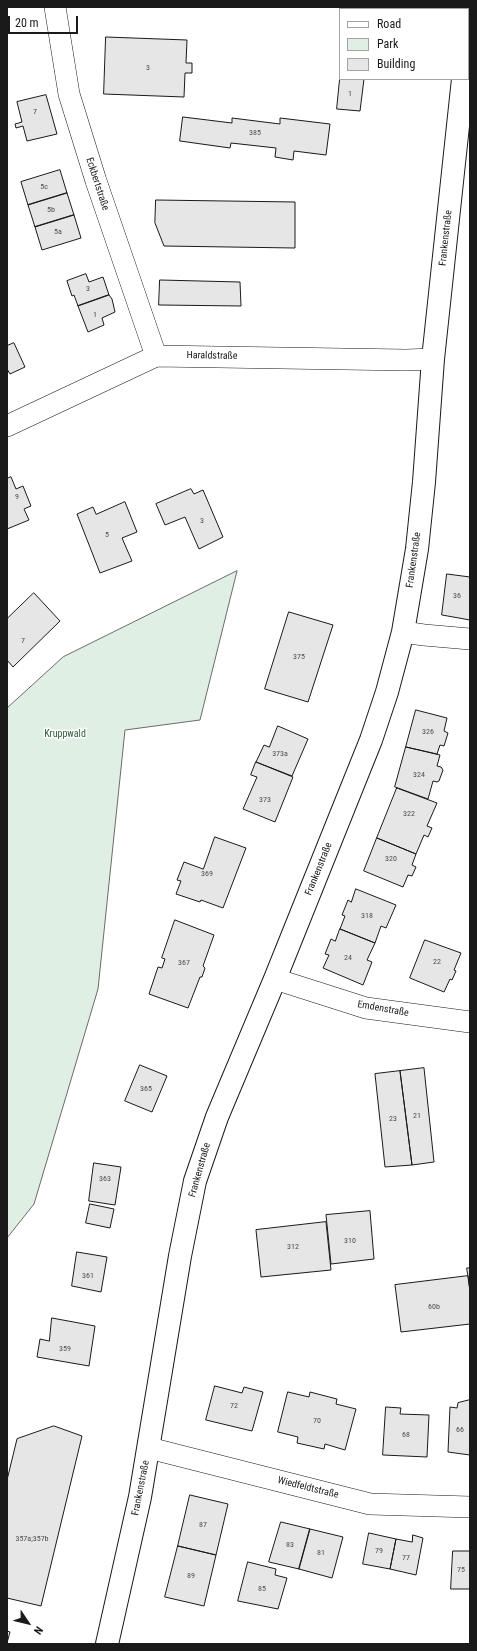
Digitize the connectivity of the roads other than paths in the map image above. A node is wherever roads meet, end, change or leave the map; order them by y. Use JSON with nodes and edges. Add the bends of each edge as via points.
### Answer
{"nodes":[{"id":1,"x":55,"y":7,"type":"edge"},
{"id":2,"x":470,"y":7,"type":"edge"},
{"id":3,"x":469,"y":18,"type":"edge"},
{"id":4,"x":463,"y":80,"type":"edge"},
{"id":5,"x":156,"y":356,"type":"junction"},
{"id":6,"x":433,"y":359,"type":"junction"},
{"id":7,"x":7,"y":426,"type":"edge"},
{"id":8,"x":403,"y":632,"type":"junction"},
{"id":9,"x":470,"y":639,"type":"edge"},
{"id":10,"x":275,"y":979,"type":"junction"},
{"id":11,"x":470,"y":1022,"type":"edge"},
{"id":12,"x":149,"y":1448,"type":"junction"},
{"id":13,"x":470,"y":1508,"type":"edge"},
{"id":14,"x":107,"y":1644,"type":"edge"}],
"edges":[{"from":1,"to":5,"type":"street","name":"Eckbertstraße","via":[[69,94]]},
{"from":2,"to":3,"type":"main road"},
{"from":4,"to":6,"type":"main road","name":"Frankenstraße"},
{"from":5,"to":6,"type":"street","name":"Haraldstraße"},
{"from":5,"to":7,"type":"street","name":"Haraldstraße"},
{"from":6,"to":8,"type":"main road","name":"Frankenstraße","via":[[417,549]]},
{"from":8,"to":9,"type":"street"},
{"from":8,"to":10,"type":"main road","name":"Frankenstraße","via":[[371,740]]},
{"from":10,"to":11,"type":"street","name":"Emdenstraße","via":[[366,1008]]},
{"from":10,"to":12,"type":"main road","name":"Frankenstraße","via":[[217,1117],[195,1181],[180,1256]]},
{"from":12,"to":13,"type":"street","name":"Wiedfeldtstraße","via":[[370,1504]]},
{"from":12,"to":14,"type":"main road","name":"Frankenstraße"}]}
